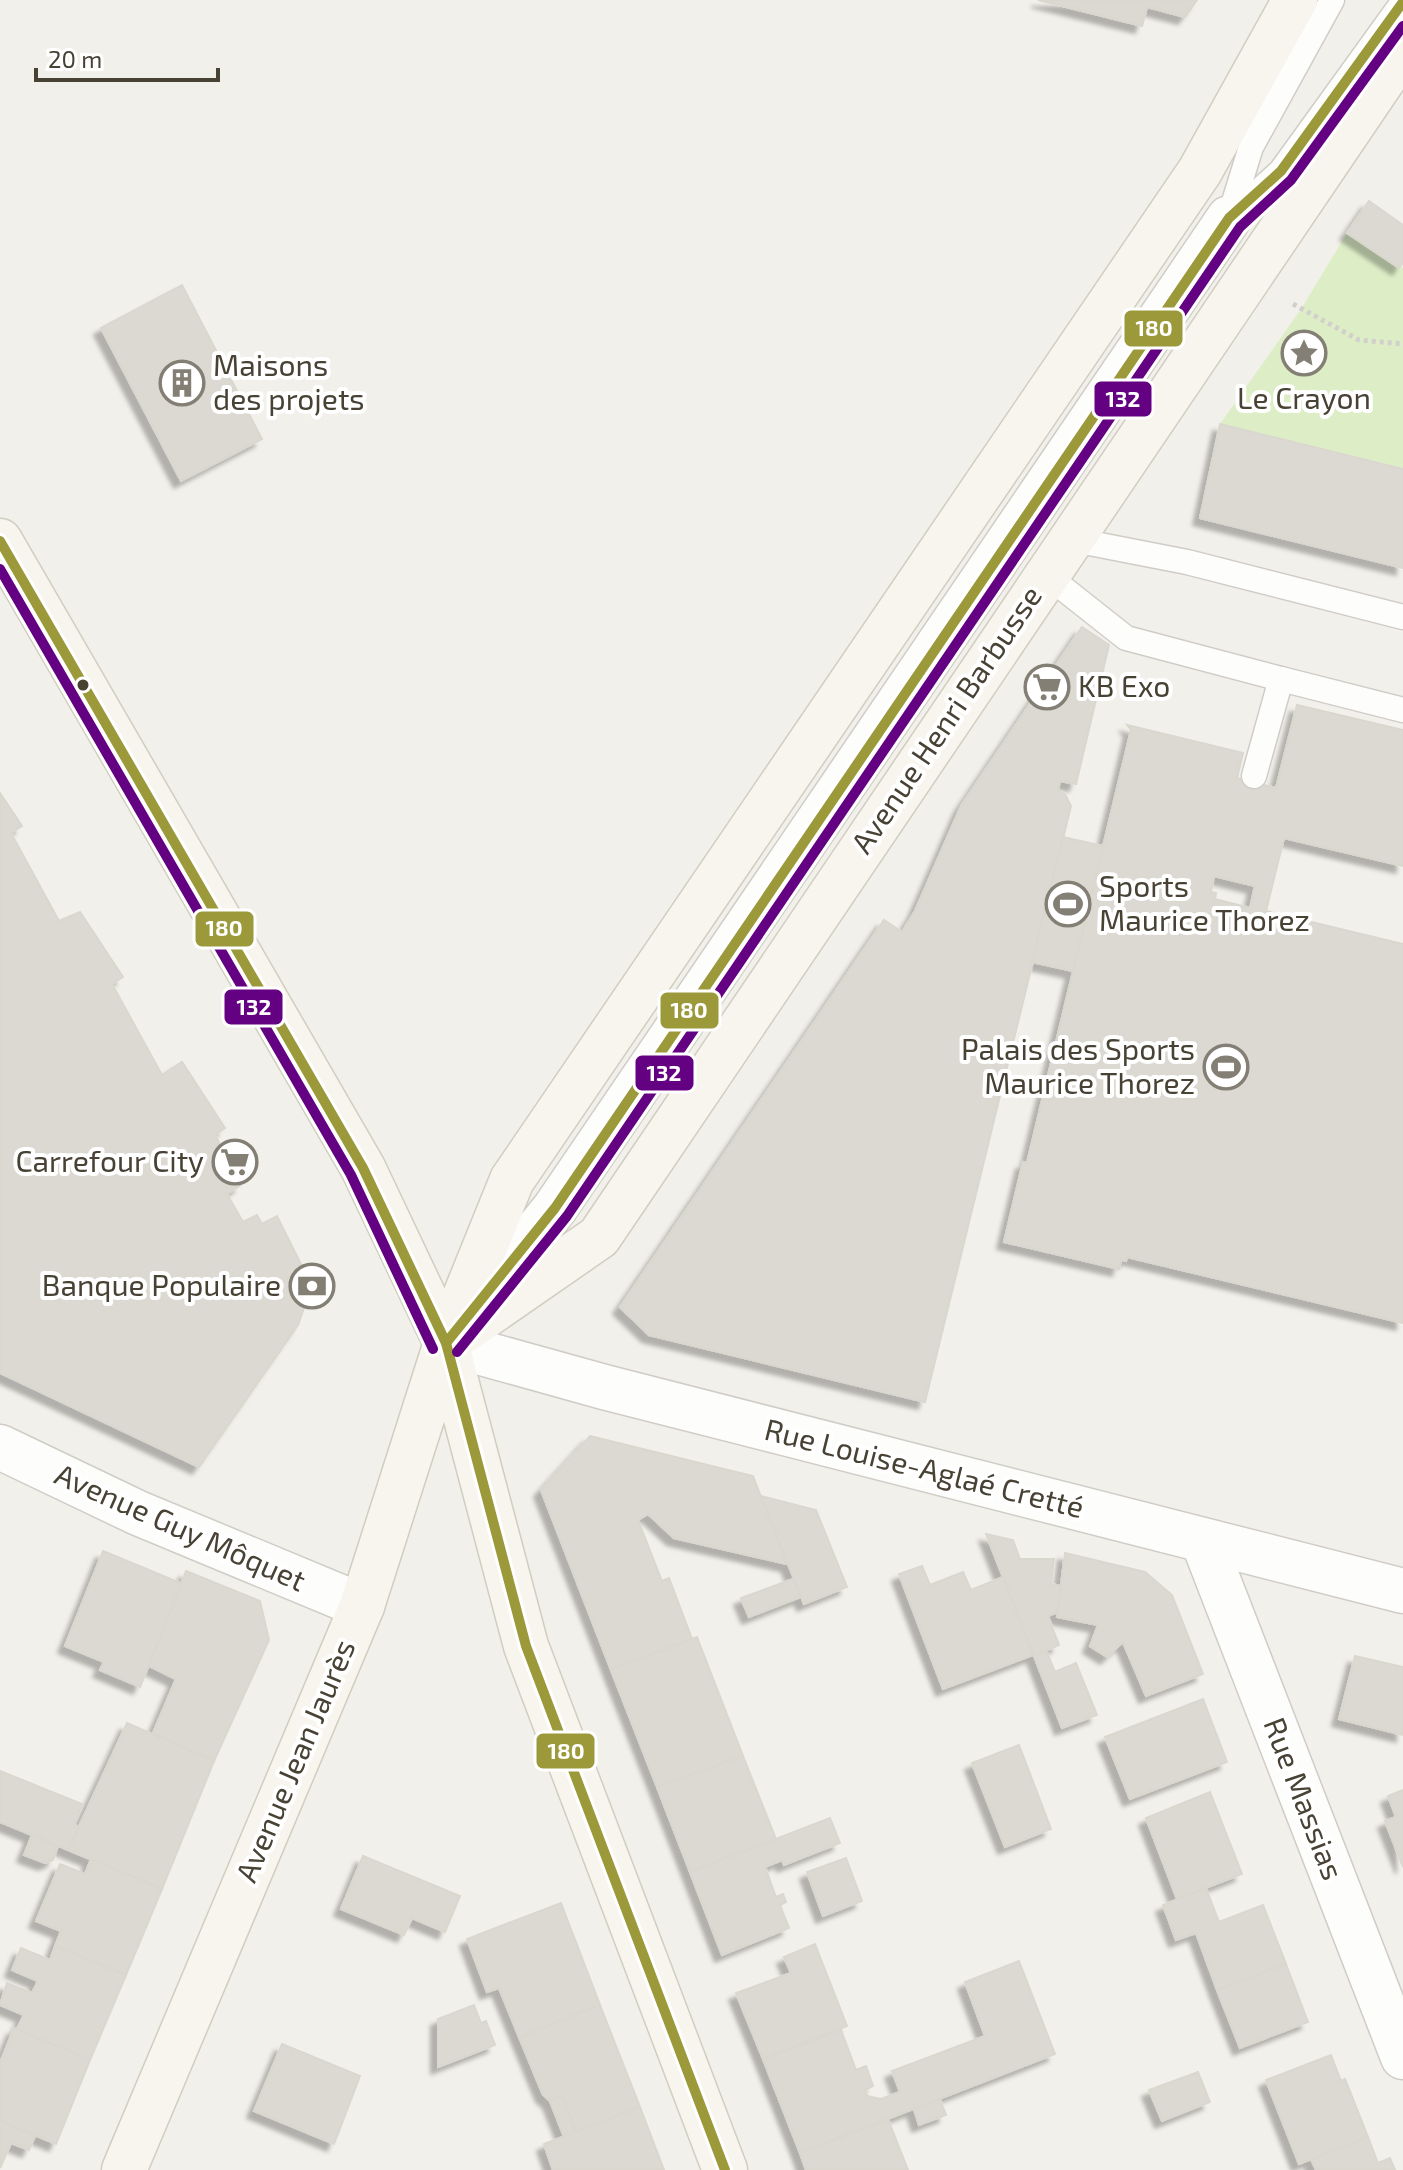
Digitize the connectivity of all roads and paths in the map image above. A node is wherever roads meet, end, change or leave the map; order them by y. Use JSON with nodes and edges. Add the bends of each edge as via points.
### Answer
{"nodes":[{"id":1,"x":1295,"y":0,"type":"edge"},
{"id":2,"x":1332,"y":0,"type":"edge"},
{"id":3,"x":1403,"y":2,"type":"edge"},
{"id":4,"x":1403,"y":50,"type":"edge"},
{"id":5,"x":1229,"y":218,"type":"junction"},
{"id":6,"x":1289,"y":302,"type":"dead end"},
{"id":7,"x":1403,"y":344,"type":"edge"},
{"id":8,"x":0,"y":541,"type":"edge"},
{"id":9,"x":1057,"y":557,"type":"junction"},
{"id":10,"x":1403,"y":617,"type":"edge"},
{"id":11,"x":1281,"y":679,"type":"junction"},
{"id":12,"x":1403,"y":710,"type":"edge"},
{"id":13,"x":1254,"y":776,"type":"dead end"},
{"id":14,"x":446,"y":1343,"type":"junction"},
{"id":15,"x":0,"y":1447,"type":"edge"},
{"id":16,"x":1203,"y":1541,"type":"junction"},
{"id":17,"x":1403,"y":1591,"type":"edge"},
{"id":18,"x":362,"y":1606,"type":"junction"},
{"id":19,"x":1403,"y":2057,"type":"edge"},
{"id":20,"x":124,"y":2170,"type":"edge"},
{"id":21,"x":725,"y":2170,"type":"edge"}],
"edges":[{"from":1,"to":14,"type":"main road","via":[[1200,171],[512,1180]]},
{"from":2,"to":5,"type":"lane","name":"Avenue Henri Barbusse","via":[[1251,147]]},
{"from":3,"to":5,"type":"lane","name":"Avenue Henri Barbusse","via":[[1281,171]]},
{"from":4,"to":9,"type":"main road","name":"Avenue Henri Barbusse"},
{"from":5,"to":14,"type":"street","name":"Avenue Henri Barbusse","via":[[555,1208]]},
{"from":6,"to":7,"type":"path","via":[[1359,340]]},
{"from":8,"to":14,"type":"main road","via":[[363,1168]]},
{"from":9,"to":10,"type":"lane","via":[[1187,562]]},
{"from":9,"to":11,"type":"lane","via":[[1126,638]]},
{"from":9,"to":14,"type":"main road","name":"Avenue Henri Barbusse","via":[[599,1237]]},
{"from":11,"to":12,"type":"lane"},
{"from":11,"to":13,"type":"lane"},
{"from":14,"to":16,"type":"street","name":"Rue Louise-Aglaé Cretté"},
{"from":14,"to":18,"type":"main road","name":"Avenue Jean Jaurès"},
{"from":14,"to":21,"type":"main road","via":[[526,1646]]},
{"from":15,"to":18,"type":"street","name":"Avenue Guy Môquet","via":[[138,1513]]},
{"from":16,"to":17,"type":"street","name":"Rue Louise-Aglaé Cretté"},
{"from":16,"to":19,"type":"street","name":"Rue Massias"},
{"from":18,"to":20,"type":"main road","name":"Avenue Jean Jaurès"}]}
